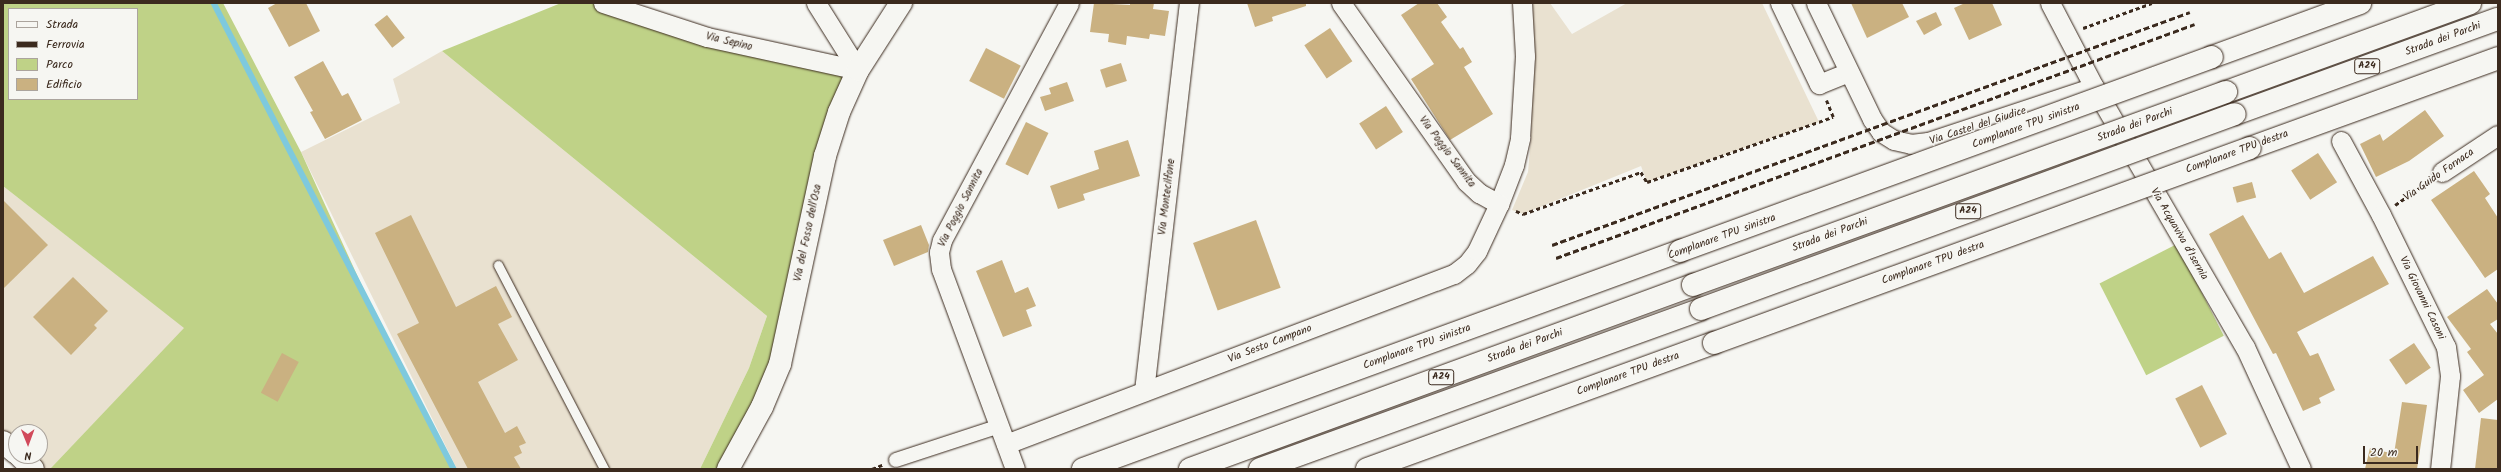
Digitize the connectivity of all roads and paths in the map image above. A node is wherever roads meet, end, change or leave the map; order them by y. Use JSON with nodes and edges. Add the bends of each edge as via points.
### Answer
{"nodes":[{"id":1,"x":603,"y":3,"type":"edge"},
{"id":2,"x":816,"y":3,"type":"edge"},
{"id":3,"x":900,"y":3,"type":"edge"},
{"id":4,"x":1069,"y":3,"type":"edge"},
{"id":5,"x":1189,"y":3,"type":"edge"},
{"id":6,"x":1341,"y":3,"type":"edge"},
{"id":7,"x":1522,"y":3,"type":"edge"},
{"id":8,"x":1780,"y":3,"type":"edge"},
{"id":9,"x":1816,"y":3,"type":"edge"},
{"id":10,"x":2050,"y":3,"type":"edge"},
{"id":11,"x":2152,"y":3,"type":"edge"},
{"id":12,"x":2360,"y":3,"type":"edge"},
{"id":13,"x":2470,"y":3,"type":"edge"},
{"id":14,"x":2498,"y":19,"type":"edge"},
{"id":15,"x":2066,"y":34,"type":"junction"},
{"id":16,"x":2498,"y":58,"type":"edge"},
{"id":17,"x":858,"y":70,"type":"junction"},
{"id":18,"x":1849,"y":72,"type":"junction"},
{"id":19,"x":1819,"y":84,"type":"junction"},
{"id":20,"x":2094,"y":88,"type":"junction"},
{"id":21,"x":2498,"y":135,"type":"edge"},
{"id":22,"x":2341,"y":141,"type":"dead end"},
{"id":23,"x":2442,"y":172,"type":"joint"},
{"id":24,"x":1499,"y":204,"type":"junction"},
{"id":25,"x":1523,"y":214,"type":"dead end"},
{"id":26,"x":2381,"y":215,"type":"junction"},
{"id":27,"x":498,"y":265,"type":"dead end"},
{"id":28,"x":1144,"y":391,"type":"junction"},
{"id":29,"x":1003,"y":435,"type":"junction"},
{"id":30,"x":896,"y":460,"type":"dead end"},
{"id":31,"x":604,"y":469,"type":"edge"},
{"id":32,"x":728,"y":469,"type":"edge"},
{"id":33,"x":1015,"y":469,"type":"edge"},
{"id":34,"x":1083,"y":469,"type":"edge"},
{"id":35,"x":1190,"y":469,"type":"edge"},
{"id":36,"x":1260,"y":469,"type":"edge"},
{"id":37,"x":1367,"y":469,"type":"edge"},
{"id":38,"x":2301,"y":469,"type":"edge"},
{"id":39,"x":2440,"y":469,"type":"edge"}],
"edges":[{"from":1,"to":17,"type":"street","name":"Via Sepino","via":[[707,37]]},
{"from":2,"to":17,"type":"street"},
{"from":3,"to":17,"type":"main road","name":"Via del Fosso dell'Osa"},
{"from":4,"to":29,"type":"street","name":"Via Poggio Sannita","via":[[944,236],[939,252],[941,269]]},
{"from":5,"to":28,"type":"street","name":"Via Montecilfone"},
{"from":6,"to":24,"type":"street","name":"Via Poggio Sannita","via":[[1463,177],[1479,193]]},
{"from":7,"to":24,"type":"street","via":[[1525,56],[1520,138],[1514,165]]},
{"from":8,"to":19,"type":"street"},
{"from":9,"to":18,"type":"street","name":"Via Castel del Giudice"},
{"from":10,"to":15,"type":"street","name":"Via Acquaviva d'Isernia"},
{"from":11,"to":15,"type":"path"},
{"from":12,"to":34,"type":"main road","name":"Complanare TPU sinistra","bridge":true},
{"from":13,"to":35,"type":"main road","name":"Strada dei Parchi","number":"A24","bridge":true},
{"from":14,"to":36,"type":"main road","name":"Strada dei Parchi","number":"A24","bridge":true},
{"from":15,"to":20,"type":"street","name":"Via Acquaviva d'Isernia"},
{"from":16,"to":37,"type":"main road","name":"Complanare TPU destra","bridge":true},
{"from":17,"to":32,"type":"main road","name":"Via del Fosso dell'Osa","via":[[839,112],[825,156],[780,364],[762,407]]},
{"from":18,"to":19,"type":"street"},
{"from":18,"to":20,"type":"street","name":"Via Castel del Giudice","via":[[1881,132],[1894,140],[1910,144],[1928,142]]},
{"from":19,"to":25,"type":"path","via":[[1833,117],[1647,182],[1641,172]]},
{"from":20,"to":38,"type":"street","name":"Via Acquaviva d'Isernia","via":[[2245,347]]},
{"from":21,"to":23,"type":"street","name":"Via Guido Fornaca"},
{"from":22,"to":26,"type":"street","name":"Via Giovanni Casoni"},
{"from":23,"to":26,"type":"path","name":"Via Guido Fornaca"},
{"from":24,"to":28,"type":"street","name":"Via Sesto Campano","via":[[1477,251],[1467,264],[1454,274]]},
{"from":26,"to":39,"type":"street","name":"Via Giovanni Casoni","via":[[2442,338],[2448,358],[2450,376]]},
{"from":27,"to":31,"type":"lane"},
{"from":28,"to":29,"type":"street","name":"Via Sesto Campano"},
{"from":29,"to":30,"type":"street"},
{"from":29,"to":33,"type":"street","name":"Via Poggio Sannita"}]}
